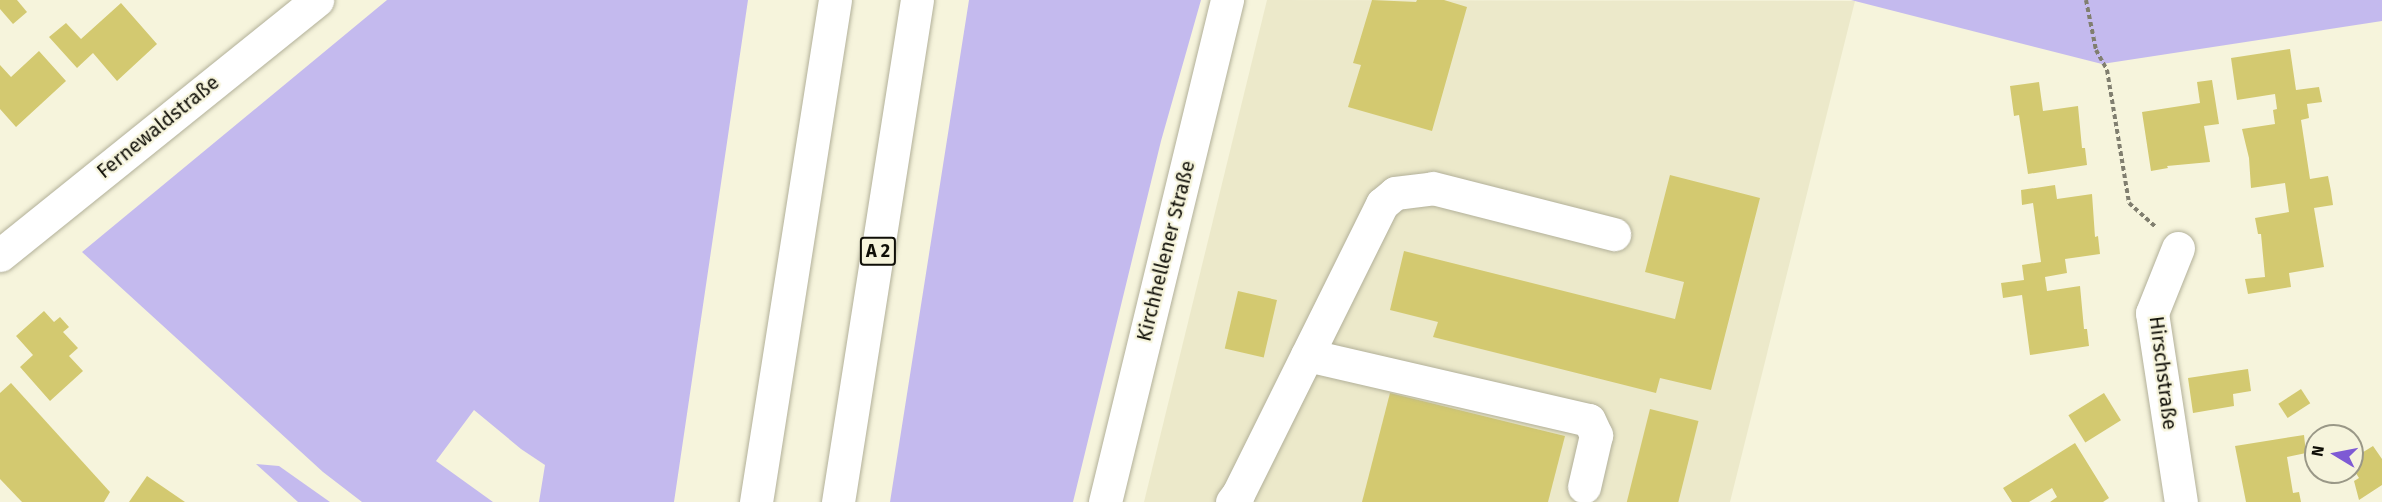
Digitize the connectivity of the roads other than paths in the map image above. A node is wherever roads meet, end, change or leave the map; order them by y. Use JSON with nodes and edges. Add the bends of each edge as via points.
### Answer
{"nodes":[{"id":1,"x":317,"y":0,"type":"edge"},
{"id":2,"x":835,"y":0,"type":"edge"},
{"id":3,"x":917,"y":0,"type":"edge"},
{"id":4,"x":1227,"y":0,"type":"edge"},
{"id":5,"x":1614,"y":234,"type":"dead end"},
{"id":6,"x":2178,"y":248,"type":"road end"},
{"id":7,"x":0,"y":255,"type":"edge"},
{"id":8,"x":1307,"y":355,"type":"junction"},
{"id":9,"x":1584,"y":487,"type":"dead end"},
{"id":10,"x":756,"y":502,"type":"edge"},
{"id":11,"x":838,"y":502,"type":"edge"},
{"id":12,"x":1106,"y":502,"type":"edge"},
{"id":13,"x":1232,"y":502,"type":"edge"},
{"id":14,"x":2181,"y":502,"type":"edge"}],
"edges":[{"from":1,"to":7,"type":"main road","name":"Fernewaldstraße"},
{"from":2,"to":10,"type":"main road"},
{"from":3,"to":11,"type":"main road","number":"A 2"},
{"from":4,"to":12,"type":"main road","name":"Kirchhellener Straße"},
{"from":5,"to":8,"type":"main road","via":[[1433,188],[1395,193],[1382,204]]},
{"from":6,"to":14,"type":"main road","name":"Hirschstraße","via":[[2152,313]]},
{"from":8,"to":9,"type":"main road","via":[[1589,420],[1596,435]]},
{"from":8,"to":13,"type":"main road"}]}
